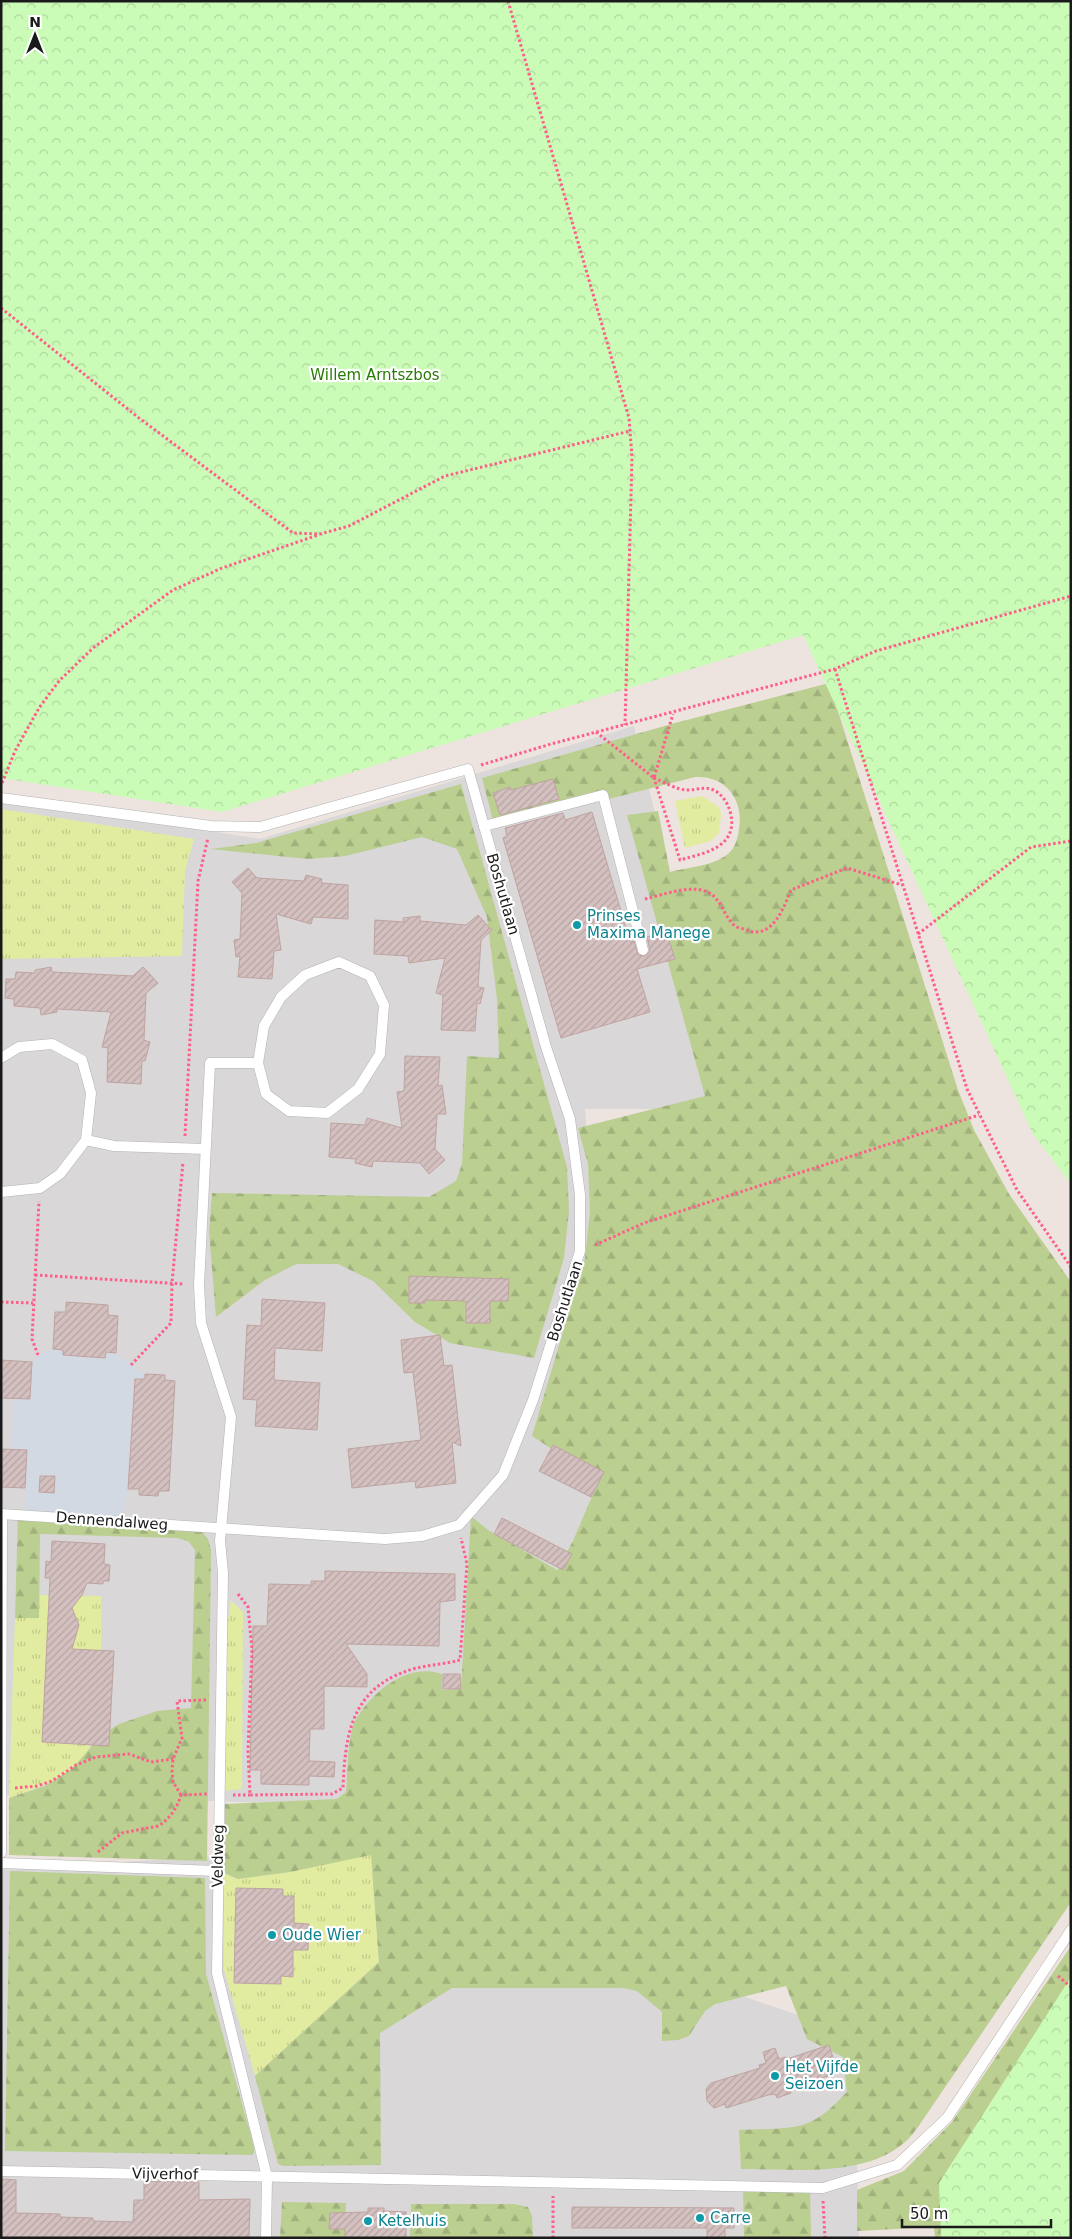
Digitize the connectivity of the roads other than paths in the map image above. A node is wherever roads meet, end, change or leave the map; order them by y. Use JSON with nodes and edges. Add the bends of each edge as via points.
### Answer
{"nodes":[{"id":1,"x":1,"y":798,"type":"edge"},
{"id":2,"x":484,"y":826,"type":"junction"},
{"id":3,"x":643,"y":950,"type":"dead end"},
{"id":4,"x":1,"y":1058,"type":"edge"},
{"id":5,"x":258,"y":1063,"type":"junction"},
{"id":6,"x":86,"y":1140,"type":"junction"},
{"id":7,"x":205,"y":1149,"type":"junction"},
{"id":8,"x":1,"y":1192,"type":"edge"},
{"id":9,"x":2,"y":1514,"type":"edge"},
{"id":10,"x":223,"y":1529,"type":"junction"},
{"id":11,"x":1,"y":1853,"type":"edge"},
{"id":12,"x":1,"y":1863,"type":"edge"},
{"id":13,"x":217,"y":1871,"type":"junction"},
{"id":14,"x":1071,"y":1930,"type":"edge"},
{"id":15,"x":1,"y":2171,"type":"edge"},
{"id":16,"x":267,"y":2177,"type":"junction"},
{"id":17,"x":266,"y":2238,"type":"edge"}],
"edges":[{"from":1,"to":2,"type":"lane","name":"Boshutlaan","via":[[211,826],[260,827],[468,769]]},
{"from":2,"to":3,"type":"lane","via":[[603,795]]},
{"from":2,"to":10,"type":"lane","name":"Boshutlaan","via":[[570,1119],[580,1195],[580,1251],[533,1400],[503,1475],[459,1525],[422,1536],[385,1539]]},
{"from":4,"to":6,"type":"lane","via":[[19,1046],[52,1044],[82,1060],[91,1093]]},
{"from":5,"to":5,"type":"lane","via":[[266,1094],[289,1111],[327,1113],[358,1089],[380,1054],[384,1005],[370,976],[339,962],[305,975],[282,997],[264,1026]]},
{"from":5,"to":7,"type":"lane","name":"Veldweg","via":[[210,1063]]},
{"from":6,"to":7,"type":"lane","via":[[114,1146]]},
{"from":6,"to":8,"type":"lane","via":[[60,1174],[40,1188]]},
{"from":7,"to":10,"type":"lane","name":"Veldweg","via":[[198,1285],[201,1323],[231,1417]]},
{"from":9,"to":10,"type":"lane","name":"Dennendalweg"},
{"from":9,"to":11,"type":"lane"},
{"from":10,"to":13,"type":"lane","name":"Veldweg","via":[[220,1541],[223,1573]]},
{"from":12,"to":13,"type":"lane"},
{"from":13,"to":16,"type":"lane","name":"Veldweg","via":[[217,1973]]},
{"from":14,"to":16,"type":"lane","name":"Vijverhof","via":[[947,2118],[897,2165],[823,2188]]},
{"from":15,"to":16,"type":"lane","name":"Vijverhof"},
{"from":16,"to":17,"type":"lane"}]}
